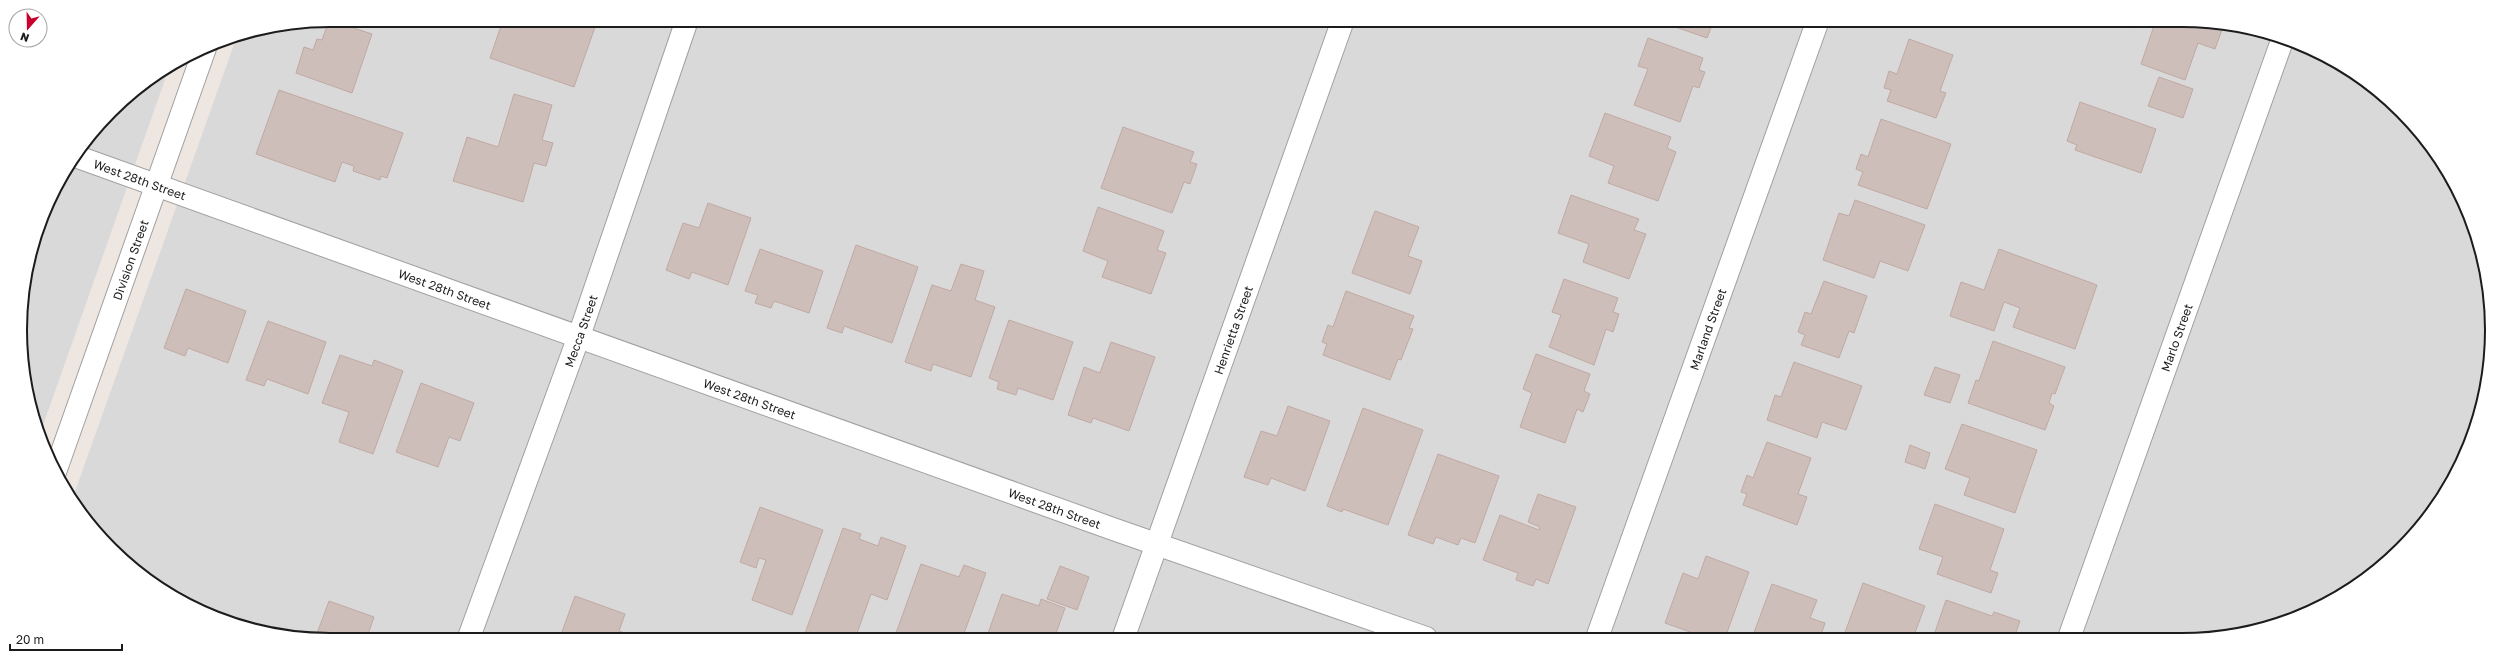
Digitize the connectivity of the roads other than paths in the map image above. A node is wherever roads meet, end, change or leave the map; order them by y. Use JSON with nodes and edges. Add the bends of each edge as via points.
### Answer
{"nodes":[{"id":1,"x":684,"y":27,"type":"edge"},
{"id":2,"x":1341,"y":27,"type":"edge"},
{"id":3,"x":1815,"y":27,"type":"edge"},
{"id":4,"x":2281,"y":44,"type":"edge"},
{"id":5,"x":202,"y":55,"type":"edge"},
{"id":6,"x":81,"y":158,"type":"edge"},
{"id":7,"x":157,"y":184,"type":"junction"},
{"id":8,"x":579,"y":336,"type":"junction"},
{"id":9,"x":58,"y":464,"type":"edge"},
{"id":10,"x":1157,"y":544,"type":"junction"},
{"id":11,"x":471,"y":633,"type":"edge"},
{"id":12,"x":1125,"y":633,"type":"edge"},
{"id":13,"x":1412,"y":633,"type":"edge"},
{"id":14,"x":1599,"y":633,"type":"edge"},
{"id":15,"x":2071,"y":633,"type":"edge"}],
"edges":[{"from":1,"to":8,"type":"street","name":"Mecca Street"},
{"from":2,"to":10,"type":"street","name":"Henrietta Street"},
{"from":3,"to":14,"type":"street","name":"Marland Street"},
{"from":4,"to":15,"type":"street","name":"Marlo Street"},
{"from":5,"to":7,"type":"street","name":"Division Street"},
{"from":6,"to":7,"type":"street","name":"West 28th Street"},
{"from":7,"to":8,"type":"street","name":"West 28th Street"},
{"from":7,"to":9,"type":"street","name":"Division Street"},
{"from":8,"to":10,"type":"street","name":"West 28th Street"},
{"from":8,"to":11,"type":"street","name":"Mecca Street"},
{"from":10,"to":12,"type":"street","name":"Henrietta Street"},
{"from":10,"to":13,"type":"street","name":"West 28th Street"}]}
